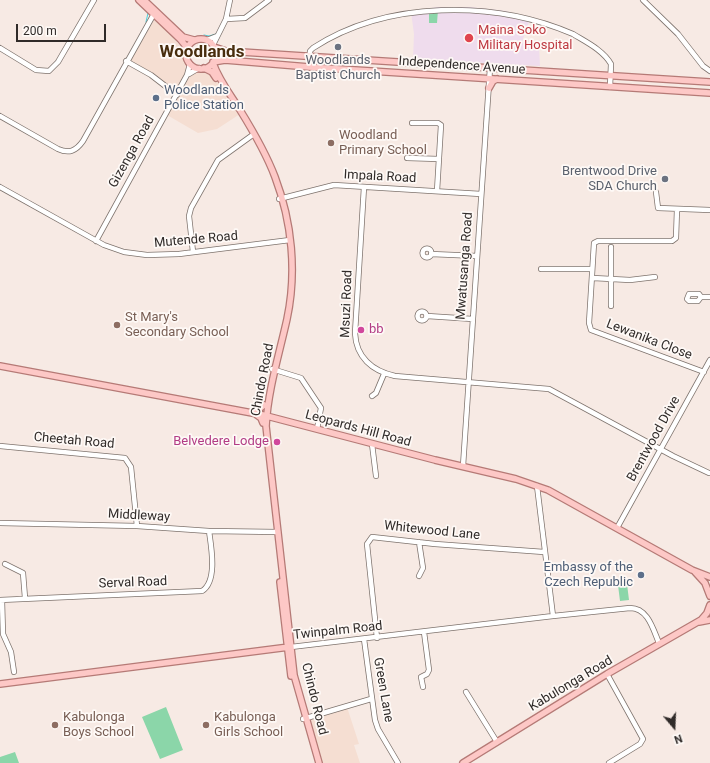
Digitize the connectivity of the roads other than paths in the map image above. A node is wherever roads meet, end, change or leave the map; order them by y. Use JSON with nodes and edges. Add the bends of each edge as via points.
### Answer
{"nodes":[{"id":1,"x":94,"y":0,"type":"edge"},
{"id":2,"x":139,"y":0,"type":"edge"},
{"id":3,"x":144,"y":0,"type":"edge"},
{"id":4,"x":230,"y":0,"type":"edge"},
{"id":5,"x":269,"y":0,"type":"edge"},
{"id":6,"x":643,"y":0,"type":"edge"},
{"id":7,"x":384,"y":12,"type":"dead end"},
{"id":8,"x":154,"y":13,"type":"junction"},
{"id":9,"x":527,"y":13,"type":"dead end"},
{"id":10,"x":226,"y":20,"type":"junction"},
{"id":11,"x":216,"y":36,"type":"junction"},
{"id":12,"x":194,"y":40,"type":"junction"},
{"id":13,"x":207,"y":40,"type":"junction"},
{"id":14,"x":214,"y":46,"type":"junction"},
{"id":15,"x":0,"y":48,"type":"edge"},
{"id":16,"x":313,"y":48,"type":"junction"},
{"id":17,"x":186,"y":53,"type":"junction"},
{"id":18,"x":296,"y":56,"type":"junction"},
{"id":19,"x":310,"y":57,"type":"junction"},
{"id":20,"x":126,"y":61,"type":"junction"},
{"id":21,"x":213,"y":62,"type":"junction"},
{"id":22,"x":190,"y":64,"type":"junction"},
{"id":23,"x":309,"y":67,"type":"junction"},
{"id":24,"x":202,"y":68,"type":"junction"},
{"id":25,"x":490,"y":68,"type":"junction"},
{"id":26,"x":710,"y":71,"type":"edge"},
{"id":27,"x":187,"y":75,"type":"junction"},
{"id":28,"x":611,"y":76,"type":"junction"},
{"id":29,"x":489,"y":79,"type":"junction"},
{"id":30,"x":497,"y":79,"type":"junction"},
{"id":31,"x":709,"y":81,"type":"edge"},
{"id":32,"x":610,"y":87,"type":"junction"},
{"id":33,"x":489,"y":88,"type":"junction"},
{"id":34,"x":709,"y":93,"type":"edge"},
{"id":35,"x":177,"y":95,"type":"junction"},
{"id":36,"x":0,"y":116,"type":"edge"},
{"id":37,"x":412,"y":123,"type":"dead end"},
{"id":38,"x":253,"y":134,"type":"junction"},
{"id":39,"x":407,"y":158,"type":"dead end"},
{"id":40,"x":439,"y":159,"type":"junction"},
{"id":41,"x":0,"y":187,"type":"edge"},
{"id":42,"x":364,"y":187,"type":"junction"},
{"id":43,"x":436,"y":191,"type":"junction"},
{"id":44,"x":656,"y":192,"type":"dead end"},
{"id":45,"x":481,"y":194,"type":"junction"},
{"id":46,"x":280,"y":198,"type":"junction"},
{"id":47,"x":677,"y":209,"type":"junction"},
{"id":48,"x":710,"y":210,"type":"edge"},
{"id":49,"x":96,"y":240,"type":"junction"},
{"id":50,"x":289,"y":240,"type":"junction"},
{"id":51,"x":611,"y":247,"type":"dead end"},
{"id":52,"x":193,"y":252,"type":"junction"},
{"id":53,"x":431,"y":254,"type":"dead end"},
{"id":54,"x":477,"y":256,"type":"junction"},
{"id":55,"x":541,"y":269,"type":"dead end"},
{"id":56,"x":592,"y":269,"type":"junction"},
{"id":57,"x":655,"y":276,"type":"dead end"},
{"id":58,"x":593,"y":278,"type":"junction"},
{"id":59,"x":611,"y":279,"type":"junction"},
{"id":60,"x":701,"y":297,"type":"dead end"},
{"id":61,"x":710,"y":297,"type":"edge"},
{"id":62,"x":611,"y":306,"type":"dead end"},
{"id":63,"x":427,"y":316,"type":"dead end"},
{"id":64,"x":473,"y":319,"type":"junction"},
{"id":65,"x":710,"y":360,"type":"edge"},
{"id":66,"x":0,"y":366,"type":"edge"},
{"id":67,"x":274,"y":369,"type":"junction"},
{"id":68,"x":704,"y":372,"type":"junction"},
{"id":69,"x":384,"y":374,"type":"junction"},
{"id":70,"x":469,"y":382,"type":"junction"},
{"id":71,"x":372,"y":396,"type":"dead end"},
{"id":72,"x":266,"y":406,"type":"junction"},
{"id":73,"x":254,"y":413,"type":"junction"},
{"id":74,"x":265,"y":415,"type":"junction"},
{"id":75,"x":276,"y":418,"type":"junction"},
{"id":76,"x":264,"y":424,"type":"junction"},
{"id":77,"x":317,"y":429,"type":"junction"},
{"id":78,"x":372,"y":444,"type":"junction"},
{"id":79,"x":0,"y":446,"type":"edge"},
{"id":80,"x":661,"y":450,"type":"junction"},
{"id":81,"x":463,"y":466,"type":"junction"},
{"id":82,"x":709,"y":473,"type":"edge"},
{"id":83,"x":376,"y":476,"type":"dead end"},
{"id":84,"x":537,"y":486,"type":"junction"},
{"id":85,"x":0,"y":523,"type":"edge"},
{"id":86,"x":137,"y":526,"type":"junction"},
{"id":87,"x":617,"y":528,"type":"junction"},
{"id":88,"x":209,"y":530,"type":"junction"},
{"id":89,"x":276,"y":532,"type":"junction"},
{"id":90,"x":420,"y":542,"type":"junction"},
{"id":91,"x":544,"y":552,"type":"junction"},
{"id":92,"x":5,"y":564,"type":"dead end"},
{"id":93,"x":692,"y":570,"type":"junction"},
{"id":94,"x":419,"y":576,"type":"dead end"},
{"id":95,"x":710,"y":577,"type":"edge"},
{"id":96,"x":710,"y":596,"type":"edge"},
{"id":97,"x":25,"y":598,"type":"junction"},
{"id":98,"x":1,"y":600,"type":"edge"},
{"id":99,"x":710,"y":605,"type":"edge"},
{"id":100,"x":553,"y":616,"type":"junction"},
{"id":101,"x":710,"y":620,"type":"edge"},
{"id":102,"x":692,"y":625,"type":"junction"},
{"id":103,"x":424,"y":632,"type":"junction"},
{"id":104,"x":377,"y":638,"type":"junction"},
{"id":105,"x":364,"y":639,"type":"junction"},
{"id":106,"x":659,"y":643,"type":"junction"},
{"id":107,"x":289,"y":647,"type":"junction"},
{"id":108,"x":14,"y":672,"type":"dead end"},
{"id":109,"x":607,"y":674,"type":"junction"},
{"id":110,"x":0,"y":684,"type":"edge"},
{"id":111,"x":423,"y":687,"type":"dead end"},
{"id":112,"x":466,"y":692,"type":"dead end"},
{"id":113,"x":371,"y":699,"type":"junction"},
{"id":114,"x":304,"y":718,"type":"junction"},
{"id":115,"x":497,"y":742,"type":"junction"},
{"id":116,"x":316,"y":763,"type":"edge"},
{"id":117,"x":319,"y":763,"type":"edge"},
{"id":118,"x":398,"y":763,"type":"edge"},
{"id":119,"x":463,"y":763,"type":"edge"},
{"id":120,"x":609,"y":763,"type":"edge"}],
"edges":[{"from":1,"to":15,"type":"street","via":[[58,62],[49,71],[36,70]]},
{"from":2,"to":8,"type":"main road"},
{"from":3,"to":8,"type":"main road"},
{"from":4,"to":10,"type":"street"},
{"from":5,"to":10,"type":"street","via":[[245,18]]},
{"from":6,"to":26,"type":"street","via":[[670,25],[703,66]]},
{"from":7,"to":16,"type":"street","via":[[354,24]]},
{"from":8,"to":12,"type":"main road","via":[[183,37]]},
{"from":8,"to":17,"type":"main road","via":[[184,44]]},
{"from":8,"to":20,"type":"street"},
{"from":9,"to":28,"type":"street","via":[[563,28],[599,51],[611,64]]},
{"from":10,"to":11,"type":"street"},
{"from":11,"to":13,"type":"street"},
{"from":11,"to":14,"type":"street"},
{"from":12,"to":13,"type":"main road"},
{"from":12,"to":17,"type":"main road","via":[[189,44]]},
{"from":13,"to":14,"type":"main road"},
{"from":14,"to":18,"type":"main road","name":"Independence Avenue","via":[[226,51]]},
{"from":14,"to":21,"type":"main road"},
{"from":16,"to":18,"type":"street"},
{"from":16,"to":19,"type":"street"},
{"from":17,"to":22,"type":"main road"},
{"from":18,"to":19,"type":"main road","name":"Independence Avenue"},
{"from":19,"to":23,"type":"street"},
{"from":19,"to":25,"type":"main road","name":"Independence Avenue"},
{"from":20,"to":35,"type":"street","via":[[151,75]]},
{"from":20,"to":36,"type":"street","via":[[83,141],[74,151],[65,152],[58,149]]},
{"from":21,"to":23,"type":"main road","name":"Independence Avenue","via":[[225,60]]},
{"from":21,"to":24,"type":"main road"},
{"from":21,"to":38,"type":"main road","name":"Chindo Road","via":[[219,78]]},
{"from":22,"to":24,"type":"main road"},
{"from":22,"to":27,"type":"street","name":"Gizenga Road"},
{"from":23,"to":29,"type":"main road","name":"Independence Avenue"},
{"from":24,"to":27,"type":"street"},
{"from":24,"to":38,"type":"main road","name":"Chindo Road","via":[[214,76]]},
{"from":25,"to":28,"type":"main road","name":"Independence Avenue"},
{"from":25,"to":29,"type":"street","name":"Mwatusanga Road"},
{"from":27,"to":35,"type":"street","name":"Gizenga Road"},
{"from":28,"to":31,"type":"main road","name":"Independence Avenue"},
{"from":28,"to":32,"type":"street"},
{"from":29,"to":30,"type":"main road","name":"Independence Avenue"},
{"from":29,"to":33,"type":"street","name":"Mwatusanga Road"},
{"from":30,"to":32,"type":"main road","name":"Independence Avenue"},
{"from":30,"to":33,"type":"main road"},
{"from":32,"to":34,"type":"main road","name":"Independence Avenue"},
{"from":33,"to":45,"type":"street","name":"Mwatusanga Road"},
{"from":35,"to":49,"type":"street","name":"Gizenga Road"},
{"from":37,"to":40,"type":"street","via":[[440,124]]},
{"from":38,"to":46,"type":"main road","name":"Chindo Road","via":[[270,164]]},
{"from":38,"to":52,"type":"street","via":[[218,160],[191,208],[189,216]]},
{"from":39,"to":40,"type":"street"},
{"from":40,"to":43,"type":"street"},
{"from":41,"to":49,"type":"street","name":"Mutende Road"},
{"from":42,"to":43,"type":"street","name":"Impala Road"},
{"from":42,"to":46,"type":"street","name":"Impala Road","via":[[329,186]]},
{"from":42,"to":69,"type":"street","name":"Msuzi Road","via":[[355,337],[358,350],[364,358]]},
{"from":43,"to":45,"type":"street","name":"Impala Road"},
{"from":44,"to":47,"type":"street","via":[[656,207]]},
{"from":45,"to":54,"type":"street","name":"Mwatusanga Road"},
{"from":46,"to":50,"type":"main road","name":"Chindo Road"},
{"from":47,"to":48,"type":"street"},
{"from":47,"to":56,"type":"street","via":[[675,240],[598,241],[593,246]]},
{"from":49,"to":52,"type":"street","name":"Mutende Road","via":[[124,252],[147,256]]},
{"from":50,"to":52,"type":"street","name":"Mutende Road"},
{"from":50,"to":67,"type":"main road","name":"Chindo Road","via":[[292,275],[290,296]]},
{"from":51,"to":59,"type":"street"},
{"from":53,"to":54,"type":"street"},
{"from":54,"to":64,"type":"street","name":"Mwatusanga Road"},
{"from":55,"to":56,"type":"street"},
{"from":56,"to":58,"type":"street"},
{"from":57,"to":59,"type":"street","via":[[630,280]]},
{"from":58,"to":59,"type":"street"},
{"from":58,"to":68,"type":"street","name":"Lewanika Close","via":[[589,324],[591,330]]},
{"from":59,"to":62,"type":"street"},
{"from":60,"to":61,"type":"street"},
{"from":63,"to":64,"type":"street"},
{"from":64,"to":70,"type":"street","name":"Mwatusanga Road"},
{"from":65,"to":68,"type":"street","name":"Brentwood Drive"},
{"from":66,"to":73,"type":"main road","name":"Leopards Hill Road"},
{"from":67,"to":72,"type":"main road","name":"Chindo Road"},
{"from":67,"to":77,"type":"street","via":[[298,377],[305,383],[321,408]]},
{"from":68,"to":80,"type":"street","name":"Brentwood Drive"},
{"from":69,"to":70,"type":"street"},
{"from":69,"to":71,"type":"street","via":[[376,393]]},
{"from":70,"to":80,"type":"street","via":[[549,389]]},
{"from":70,"to":81,"type":"street","name":"Mwatusanga Road"},
{"from":72,"to":73,"type":"main road"},
{"from":72,"to":74,"type":"main road","name":"Chindo Road"},
{"from":72,"to":75,"type":"main road"},
{"from":73,"to":74,"type":"main road","name":"Leopards Hill Road"},
{"from":73,"to":76,"type":"main road"},
{"from":74,"to":75,"type":"main road","name":"Leopards Hill Road"},
{"from":74,"to":76,"type":"main road","name":"Chindo Road"},
{"from":75,"to":76,"type":"main road"},
{"from":75,"to":77,"type":"main road","name":"Leopards Hill Road"},
{"from":76,"to":89,"type":"main road","name":"Chindo Road"},
{"from":77,"to":78,"type":"main road","name":"Leopards Hill Road"},
{"from":78,"to":81,"type":"main road","name":"Leopards Hill Road"},
{"from":78,"to":83,"type":"street"},
{"from":79,"to":86,"type":"street","name":"Cheetah Road","via":[[125,458],[131,467]]},
{"from":80,"to":82,"type":"street"},
{"from":80,"to":87,"type":"street","name":"Brentwood Drive"},
{"from":81,"to":84,"type":"main road","name":"Leopards Hill Road"},
{"from":84,"to":87,"type":"main road","name":"Leopards Hill Road"},
{"from":84,"to":91,"type":"street"},
{"from":85,"to":86,"type":"street","name":"Middleway"},
{"from":86,"to":88,"type":"street","name":"Middleway"},
{"from":87,"to":93,"type":"main road","name":"Leopards Hill Road"},
{"from":88,"to":89,"type":"street","name":"Middleway"},
{"from":88,"to":97,"type":"street","name":"Serval Road","via":[[212,574],[208,586],[202,591]]},
{"from":89,"to":107,"type":"main road","name":"Chindo Road"},
{"from":90,"to":91,"type":"street","name":"Whitewood Lane"},
{"from":90,"to":94,"type":"street","via":[[423,568]]},
{"from":90,"to":104,"type":"street","name":"Whitewood Lane","via":[[376,536],[367,541]]},
{"from":91,"to":100,"type":"street"},
{"from":92,"to":97,"type":"street","via":[[23,574]]},
{"from":93,"to":95,"type":"main road","name":"Leopards Hill Road"},
{"from":93,"to":96,"type":"main road","name":"Leopards Hill Road","via":[[705,583]]},
{"from":97,"to":98,"type":"street","name":"Serval Road"},
{"from":98,"to":108,"type":"street","via":[[3,634]]},
{"from":99,"to":102,"type":"main road","name":"Kabulonga Road","via":[[703,618]]},
{"from":100,"to":103,"type":"street","name":"Twinpalm Road"},
{"from":100,"to":106,"type":"street","name":"Twinpalm Road","via":[[636,608],[648,618]]},
{"from":101,"to":102,"type":"main road","name":"Kabulonga Road"},
{"from":102,"to":106,"type":"main road","name":"Kabulonga Road"},
{"from":103,"to":104,"type":"street","name":"Twinpalm Road"},
{"from":103,"to":111,"type":"street","via":[[428,670],[421,677]]},
{"from":104,"to":105,"type":"street","name":"Twinpalm Road"},
{"from":105,"to":107,"type":"street","name":"Twinpalm Road"},
{"from":105,"to":113,"type":"street","name":"Green Lane"},
{"from":106,"to":109,"type":"main road","name":"Kabulonga Road"},
{"from":107,"to":110,"type":"main road","name":"Twinpalm Road"},
{"from":107,"to":114,"type":"main road","name":"Chindo Road"},
{"from":109,"to":115,"type":"main road","name":"Kabulonga Road"},
{"from":109,"to":120,"type":"street","via":[[643,738],[640,744]]},
{"from":112,"to":115,"type":"street"},
{"from":113,"to":114,"type":"street"},
{"from":113,"to":118,"type":"street","name":"Green Lane","via":[[376,725]]},
{"from":114,"to":116,"type":"main road","name":"Chindo Road"},
{"from":114,"to":117,"type":"main road","name":"Chindo Road"},
{"from":115,"to":119,"type":"main road","name":"Kabulonga Road"}]}
